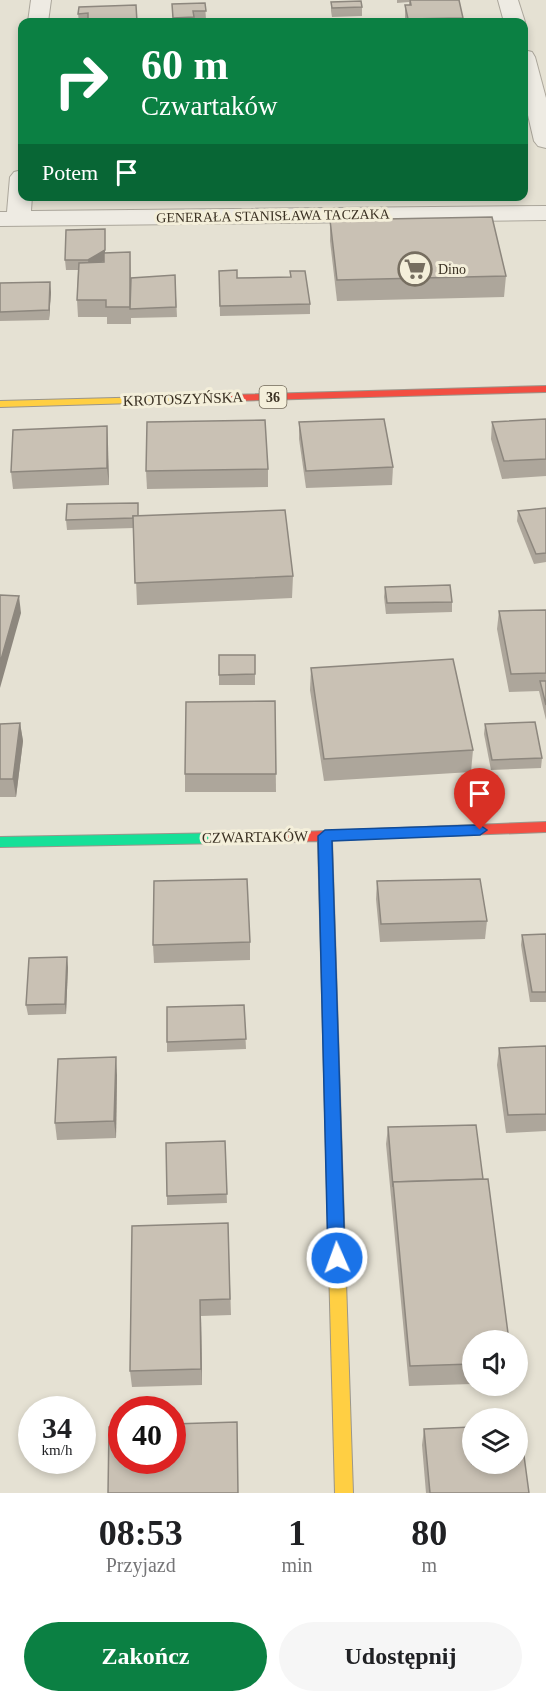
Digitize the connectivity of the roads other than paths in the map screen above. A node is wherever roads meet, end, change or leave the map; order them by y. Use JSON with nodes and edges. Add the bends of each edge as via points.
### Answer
{"nodes":[{"id":1,"x":40,"y":0,"type":"edge"},
{"id":2,"x":508,"y":0,"type":"edge"},
{"id":3,"x":38,"y":18,"type":"edge"},
{"id":4,"x":513,"y":18,"type":"edge"},
{"id":5,"x":528,"y":72,"type":"edge"},
{"id":6,"x":546,"y":141,"type":"edge"},
{"id":7,"x":18,"y":190,"type":"edge"},
{"id":8,"x":546,"y":213,"type":"edge"},
{"id":9,"x":9,"y":219,"type":"edge"},
{"id":10,"x":546,"y":389,"type":"edge"},
{"id":11,"x":0,"y":404,"type":"edge"},
{"id":12,"x":546,"y":827,"type":"edge"},
{"id":13,"x":325,"y":836,"type":"junction"},
{"id":14,"x":0,"y":842,"type":"edge"},
{"id":15,"x":344,"y":1493,"type":"edge"}],
"edges":[{"from":1,"to":3,"type":"street"},
{"from":2,"to":4,"type":"street"},
{"from":5,"to":6,"type":"street"},
{"from":7,"to":9,"type":"street"},
{"from":8,"to":9,"type":"street","name":"GENERAŁA STANISŁAWA TACZAKA"},
{"from":10,"to":11,"type":"street","name":"KROTOSZYŃSKA","number":"36"},
{"from":12,"to":13,"type":"street","name":"CZWARTAKÓW"},
{"from":13,"to":14,"type":"street","name":"CZWARTAKÓW"},
{"from":13,"to":15,"type":"street"}]}
